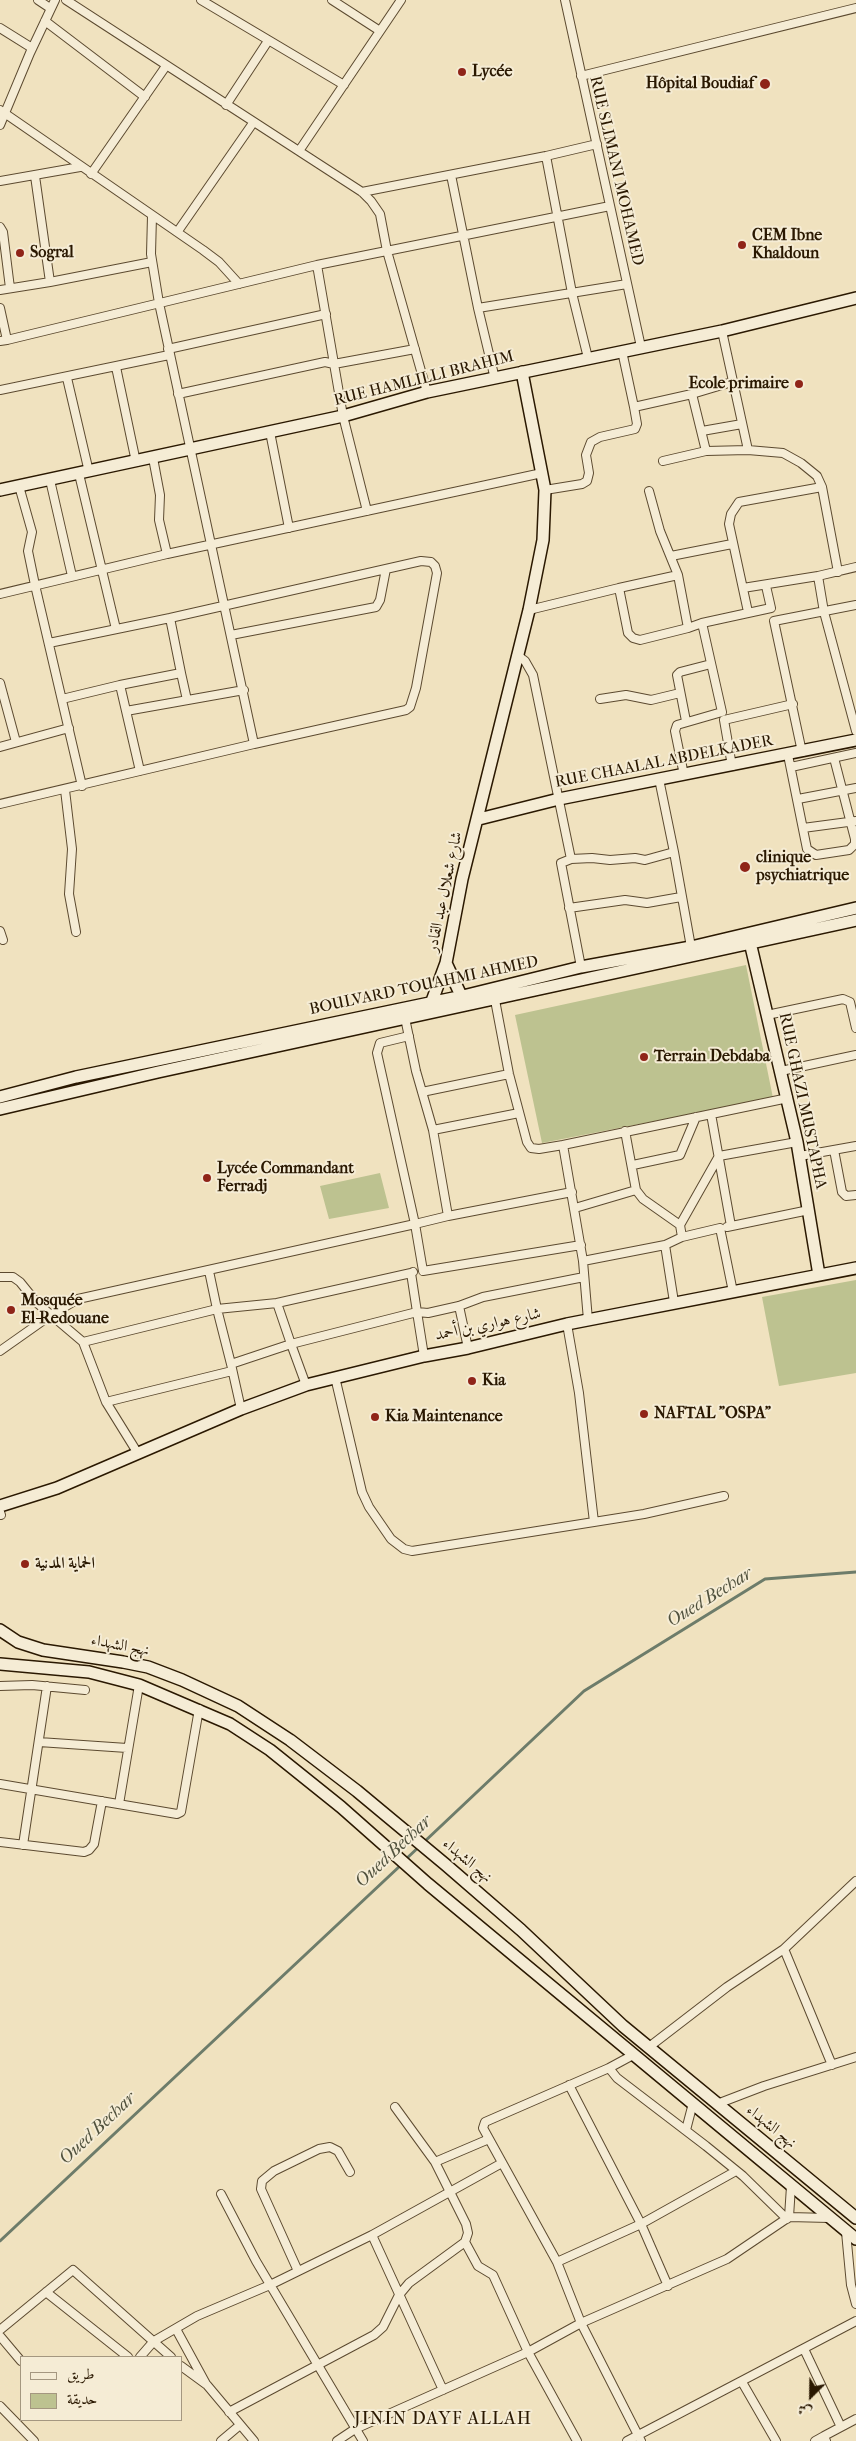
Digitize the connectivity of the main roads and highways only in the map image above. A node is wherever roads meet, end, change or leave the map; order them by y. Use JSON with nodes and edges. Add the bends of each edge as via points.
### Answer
{"nodes":[{"id":1,"x":856,"y":298,"type":"edge"},
{"id":2,"x":522,"y":372,"type":"junction"},
{"id":3,"x":0,"y":490,"type":"edge"},
{"id":4,"x":856,"y":740,"type":"edge"},
{"id":5,"x":478,"y":819,"type":"junction"},
{"id":6,"x":856,"y":908,"type":"edge"},
{"id":7,"x":856,"y":920,"type":"edge"},
{"id":8,"x":749,"y":939,"type":"junction"},
{"id":9,"x":446,"y":963,"type":"junction"},
{"id":10,"x":464,"y":1001,"type":"junction"},
{"id":11,"x":433,"y":1006,"type":"junction"},
{"id":12,"x":157,"y":1066,"type":"junction"},
{"id":13,"x":91,"y":1073,"type":"junction"},
{"id":14,"x":94,"y":1086,"type":"junction"},
{"id":15,"x":0,"y":1097,"type":"edge"},
{"id":16,"x":0,"y":1109,"type":"edge"},
{"id":17,"x":856,"y":1268,"type":"edge"},
{"id":18,"x":819,"y":1275,"type":"junction"},
{"id":19,"x":15,"y":1500,"type":"junction"},
{"id":20,"x":0,"y":1506,"type":"edge"},
{"id":21,"x":0,"y":1514,"type":"edge"},
{"id":22,"x":0,"y":1630,"type":"edge"},
{"id":23,"x":0,"y":1664,"type":"edge"},
{"id":24,"x":856,"y":2218,"type":"edge"},
{"id":25,"x":851,"y":2236,"type":"edge"}],
"edges":[{"from":1,"to":2,"type":"main road","name":"RUE HAMLILLI BRAHIM","via":[[722,331]]},
{"from":2,"to":3,"type":"main road","name":"RUE HAMLILLI BRAHIM","via":[[427,392],[343,416]]},
{"from":2,"to":5,"type":"main road","name":"شارع شعلال عبد القادر","via":[[545,490],[543,540]]},
{"from":4,"to":5,"type":"main road","name":"RUE CHAALAL ABDELKADER","via":[[559,798]]},
{"from":5,"to":9,"type":"main road","name":"شارع شعلال عبد القادر","via":[[462,879]]},
{"from":6,"to":8,"type":"main road","name":"BOULVARD TOUAHMI AHMED"},
{"from":7,"to":8,"type":"main road","name":"BOULVARD TOUAHMI AHMED"},
{"from":8,"to":10,"type":"main road","name":"BOULVARD TOUAHMI AHMED","via":[[581,967]]},
{"from":8,"to":10,"type":"main road","name":"BOULVARD TOUAHMI AHMED","via":[[495,1000]]},
{"from":8,"to":18,"type":"main road","name":"RUE GHAZI MUSTAPHA","via":[[788,1098]]},
{"from":9,"to":10,"type":"main road"},
{"from":9,"to":11,"type":"main road","name":"شارع شعلال عبد القادر"},
{"from":10,"to":11,"type":"main road","name":"BOULVARD TOUAHMI AHMED"},
{"from":11,"to":12,"type":"main road","name":"BOULVARD TOUAHMI AHMED"},
{"from":11,"to":12,"type":"main road","name":"BOULVARD TOUAHMI AHMED","via":[[404,1018]]},
{"from":12,"to":13,"type":"main road","name":"BOULVARD TOUAHMI AHMED"},
{"from":12,"to":14,"type":"main road","name":"BOULVARD TOUAHMI AHMED"},
{"from":13,"to":14,"type":"main road"},
{"from":13,"to":15,"type":"main road","name":"BOULVARD TOUAHMI AHMED"},
{"from":14,"to":16,"type":"main road","name":"BOULVARD TOUAHMI AHMED"},
{"from":17,"to":18,"type":"main road","name":"شارع هواري بن أحمد"},
{"from":18,"to":19,"type":"main road","name":"شارع هواري بن أحمد","via":[[568,1324],[306,1385],[137,1452],[57,1488]]},
{"from":19,"to":20,"type":"main road"},
{"from":19,"to":21,"type":"main road"},
{"from":22,"to":24,"type":"main road","name":"نهج الشهداء","via":[[18,1642],[43,1650],[148,1667],[238,1706],[290,1740],[446,1865],[649,2048]]},
{"from":23,"to":25,"type":"main road","name":"نهج الشهداء","via":[[89,1672],[139,1685],[230,1724],[270,1750]]}]}
